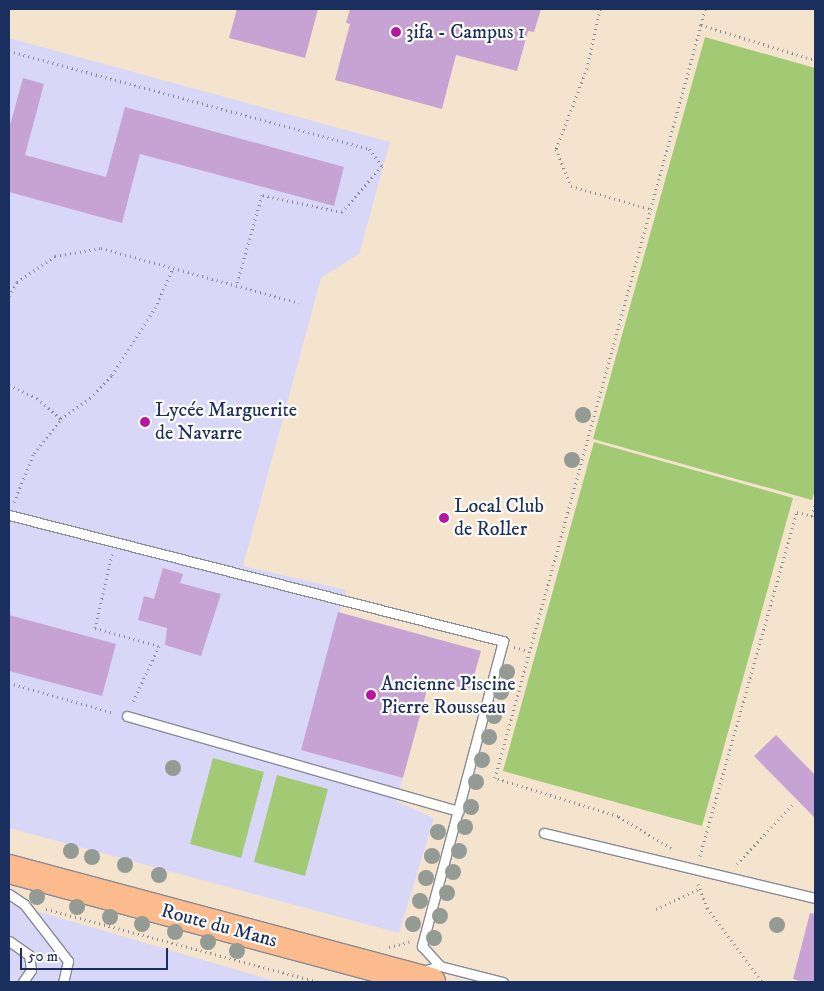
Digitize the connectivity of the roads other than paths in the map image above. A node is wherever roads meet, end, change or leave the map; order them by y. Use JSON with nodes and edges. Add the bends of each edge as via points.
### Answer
{"nodes":[{"id":1,"x":9,"y":515,"type":"edge"},
{"id":2,"x":127,"y":716,"type":"road end"},
{"id":3,"x":459,"y":812,"type":"junction"},
{"id":4,"x":544,"y":833,"type":"dead end"},
{"id":5,"x":9,"y":869,"type":"edge"},
{"id":6,"x":9,"y":894,"type":"edge"},
{"id":7,"x":815,"y":898,"type":"edge"},
{"id":8,"x":9,"y":941,"type":"edge"},
{"id":9,"x":426,"y":974,"type":"edge"},
{"id":10,"x":23,"y":982,"type":"edge"},
{"id":11,"x":63,"y":982,"type":"edge"},
{"id":12,"x":504,"y":982,"type":"edge"}],
"edges":[{"from":1,"to":3,"type":"lane","via":[[503,641]]},
{"from":2,"to":3,"type":"lane"},
{"from":3,"to":9,"type":"lane","via":[[422,946]]},
{"from":4,"to":7,"type":"lane"},
{"from":5,"to":9,"type":"main road","name":"Route du Mans"},
{"from":6,"to":11,"type":"lane","via":[[24,904],[68,960]]},
{"from":8,"to":10,"type":"lane","via":[[29,955],[31,970]]},
{"from":9,"to":12,"type":"lane"}]}
